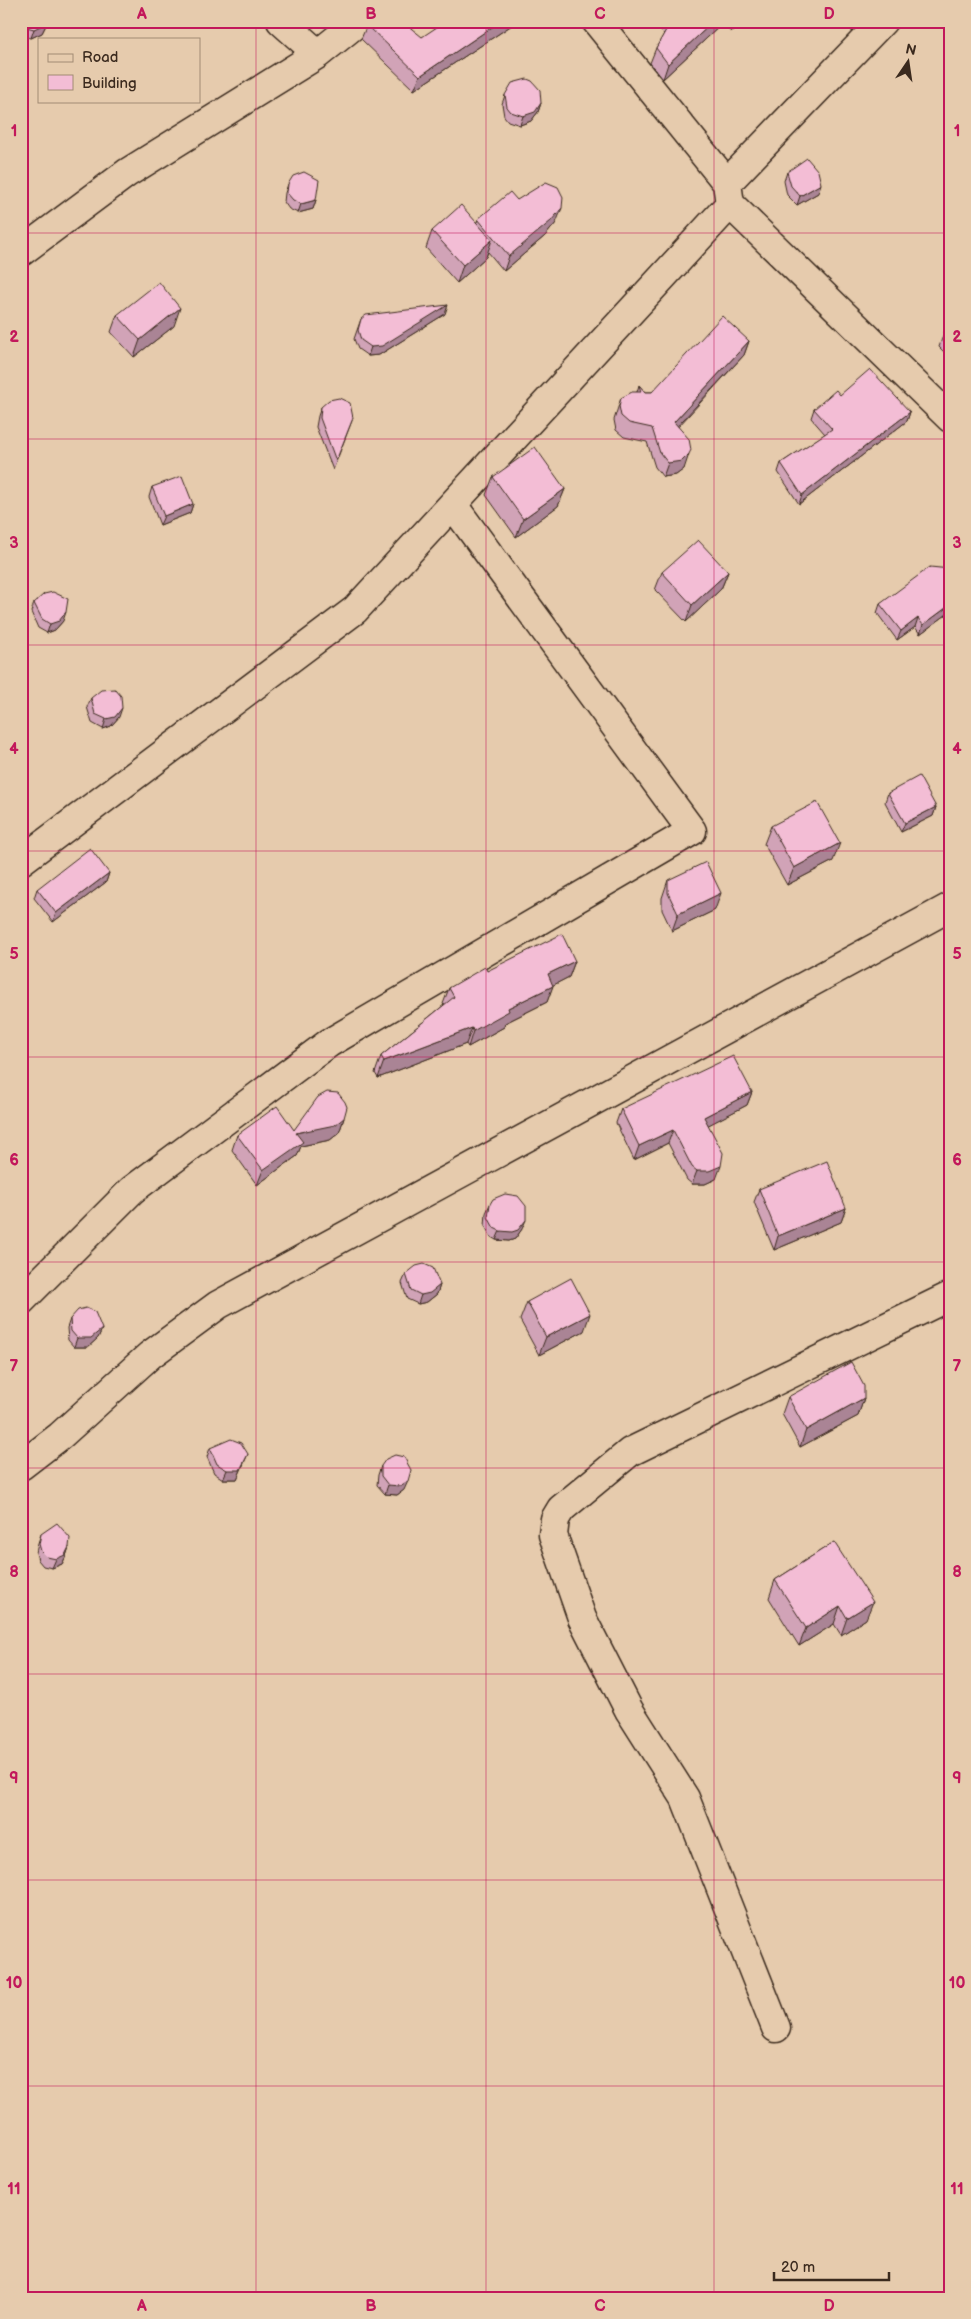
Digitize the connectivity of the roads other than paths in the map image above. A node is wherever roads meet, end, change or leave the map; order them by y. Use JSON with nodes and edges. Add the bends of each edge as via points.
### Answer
{"nodes":[{"id":1,"x":281,"y":21,"type":"edge"},
{"id":2,"x":359,"y":21,"type":"edge"},
{"id":3,"x":596,"y":21,"type":"edge"},
{"id":4,"x":883,"y":21,"type":"edge"},
{"id":5,"x":318,"y":54,"type":"junction"},
{"id":6,"x":728,"y":194,"type":"junction"},
{"id":7,"x":21,"y":252,"type":"edge"},
{"id":8,"x":950,"y":418,"type":"edge"},
{"id":9,"x":453,"y":505,"type":"junction"},
{"id":10,"x":21,"y":861,"type":"edge"},
{"id":11,"x":950,"y":907,"type":"edge"},
{"id":12,"x":950,"y":1296,"type":"edge"},
{"id":13,"x":21,"y":1300,"type":"edge"},
{"id":14,"x":21,"y":1466,"type":"edge"},
{"id":15,"x":776,"y":2028,"type":"dead end"}],
"edges":[{"from":1,"to":5,"type":"street"},
{"from":2,"to":5,"type":"street"},
{"from":3,"to":6,"type":"street"},
{"from":4,"to":6,"type":"street"},
{"from":5,"to":7,"type":"street","via":[[126,173]]},
{"from":6,"to":8,"type":"street"},
{"from":6,"to":9,"type":"street"},
{"from":9,"to":10,"type":"street","via":[[356,610]]},
{"from":9,"to":13,"type":"street","via":[[692,831],[329,1043],[132,1190]]},
{"from":11,"to":14,"type":"street","via":[[218,1305],[150,1355],[60,1436]]},
{"from":12,"to":15,"type":"street","via":[[630,1452],[561,1509],[555,1519],[552,1535],[582,1618],[629,1710],[684,1798]]}]}
